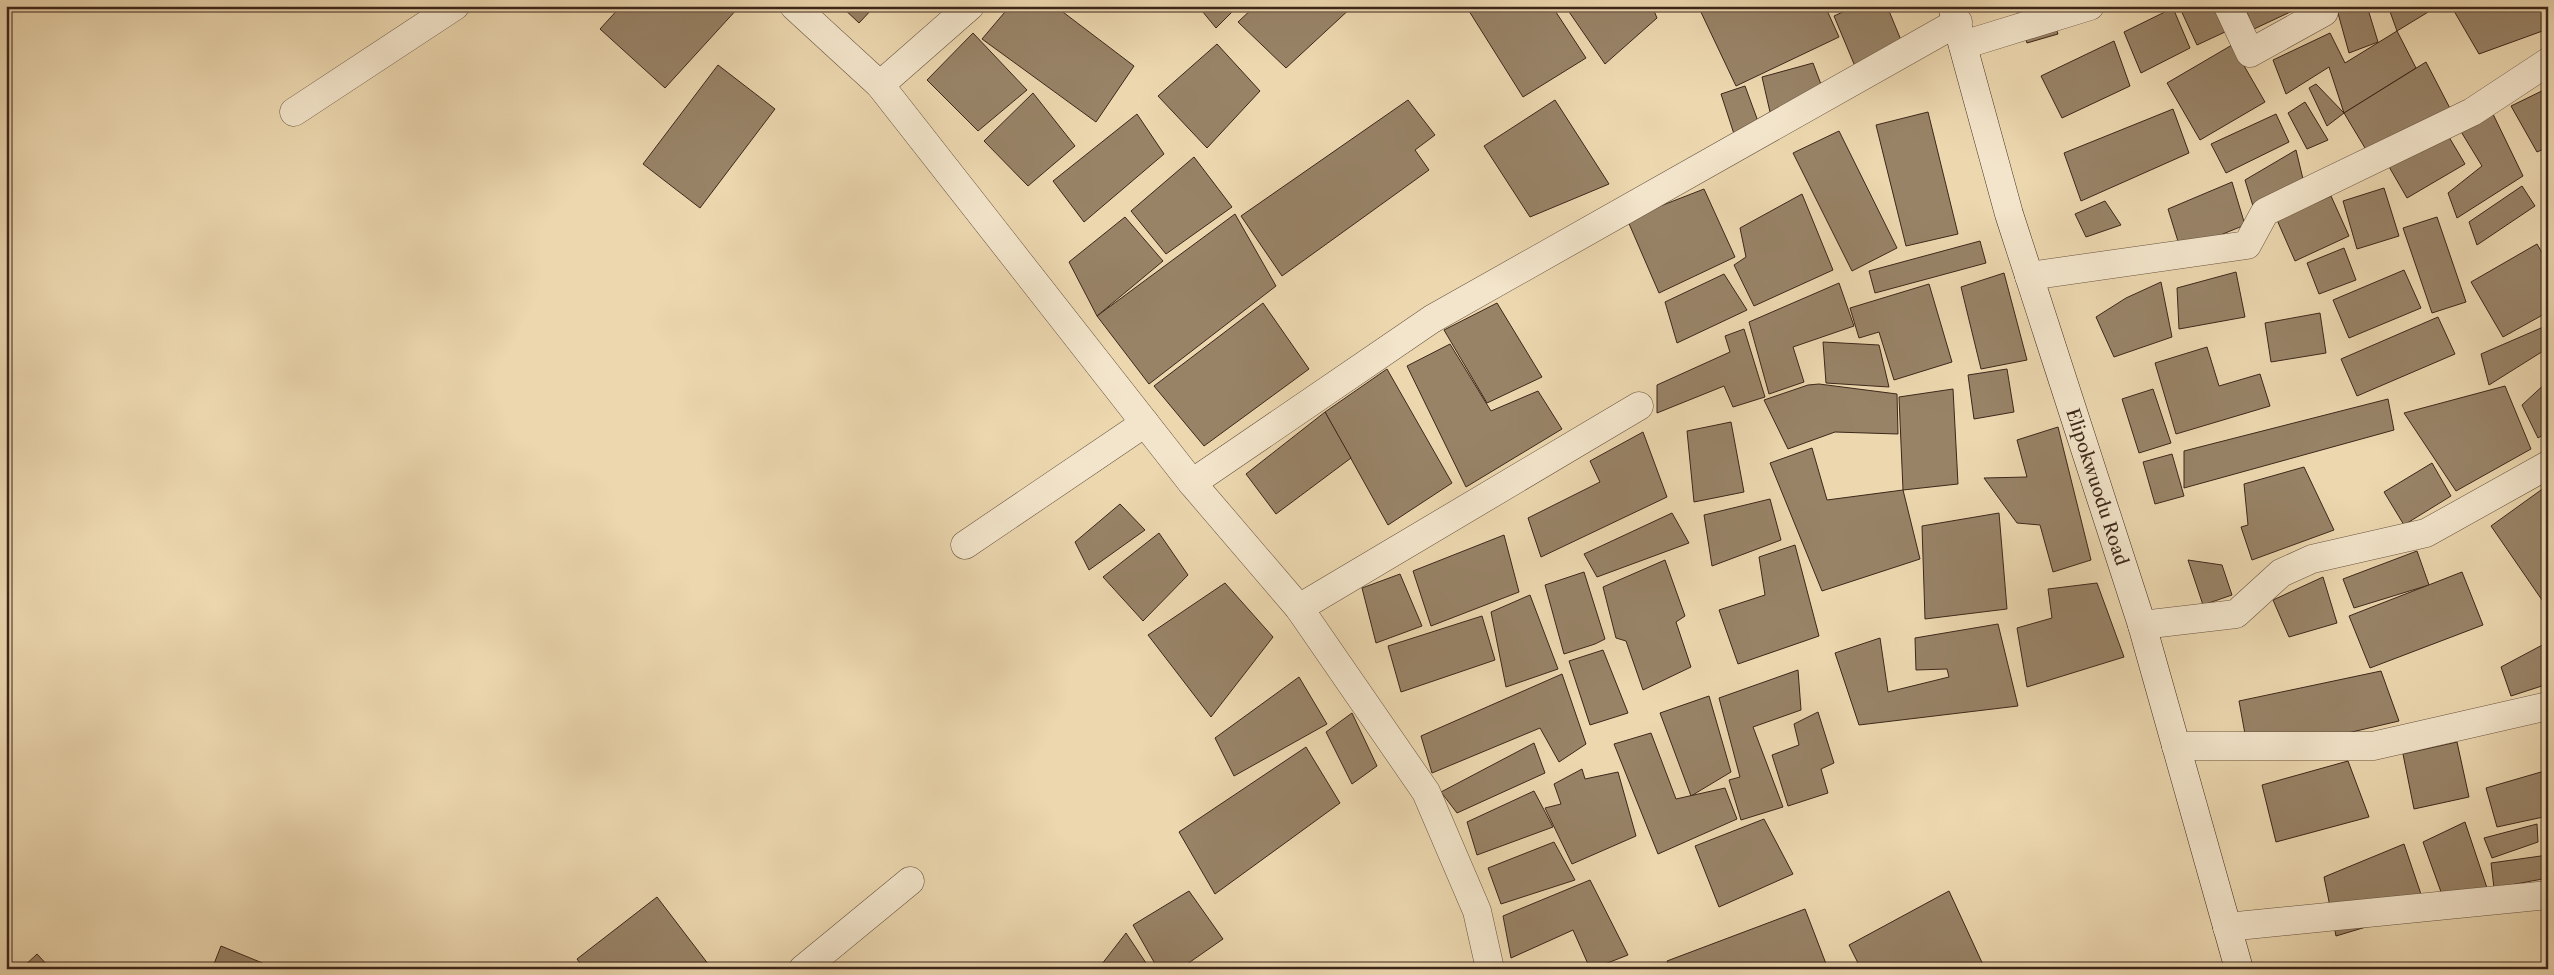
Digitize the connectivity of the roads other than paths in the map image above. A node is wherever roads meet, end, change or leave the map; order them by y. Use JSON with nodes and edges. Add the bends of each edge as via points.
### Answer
{"nodes":[{"id":1,"x":455,"y":6,"type":"edge"},
{"id":2,"x":794,"y":6,"type":"edge"},
{"id":3,"x":970,"y":6,"type":"edge"},
{"id":4,"x":2090,"y":6,"type":"edge"},
{"id":5,"x":2228,"y":6,"type":"edge"},
{"id":6,"x":2324,"y":12,"type":"dead end"},
{"id":7,"x":1958,"y":24,"type":"edge"},
{"id":8,"x":2548,"y":62,"type":"edge"},
{"id":9,"x":880,"y":85,"type":"junction"},
{"id":10,"x":294,"y":112,"type":"dead end"},
{"id":11,"x":2029,"y":276,"type":"junction"},
{"id":12,"x":1640,"y":406,"type":"dead end"},
{"id":13,"x":1145,"y":423,"type":"junction"},
{"id":14,"x":2548,"y":465,"type":"edge"},
{"id":15,"x":1192,"y":483,"type":"junction"},
{"id":16,"x":965,"y":545,"type":"dead end"},
{"id":17,"x":1299,"y":608,"type":"junction"},
{"id":18,"x":2142,"y":625,"type":"junction"},
{"id":19,"x":2548,"y":706,"type":"edge"},
{"id":20,"x":2176,"y":746,"type":"junction"},
{"id":21,"x":910,"y":881,"type":"dead end"},
{"id":22,"x":2548,"y":895,"type":"edge"},
{"id":23,"x":2227,"y":927,"type":"junction"},
{"id":24,"x":803,"y":969,"type":"edge"},
{"id":25,"x":1490,"y":969,"type":"edge"},
{"id":26,"x":2239,"y":969,"type":"edge"}],
"edges":[{"from":1,"to":10,"type":"street"},
{"from":2,"to":9,"type":"street"},
{"from":3,"to":9,"type":"street"},
{"from":4,"to":7,"type":"street"},
{"from":5,"to":6,"type":"street","via":[[2250,53]]},
{"from":7,"to":11,"type":"street","name":"Elipokwuodu Road"},
{"from":7,"to":15,"type":"street","via":[[1432,319]]},
{"from":8,"to":11,"type":"street","via":[[2472,112],[2264,212],[2247,245]]},
{"from":9,"to":13,"type":"street"},
{"from":11,"to":18,"type":"street","name":"Elipokwuodu Road"},
{"from":12,"to":17,"type":"street"},
{"from":13,"to":15,"type":"street"},
{"from":13,"to":16,"type":"street"},
{"from":14,"to":18,"type":"street","via":[[2426,533],[2312,559],[2281,573],[2236,614]]},
{"from":15,"to":17,"type":"street"},
{"from":17,"to":25,"type":"street","via":[[1426,792],[1477,911]]},
{"from":18,"to":20,"type":"street","name":"Elipokwuodu Road"},
{"from":19,"to":20,"type":"street","via":[[2373,746]]},
{"from":20,"to":23,"type":"street","name":"Elipokwuodu Road"},
{"from":21,"to":24,"type":"street"},
{"from":22,"to":23,"type":"street"},
{"from":23,"to":26,"type":"street","name":"Elipokwuodu Road"}]}
